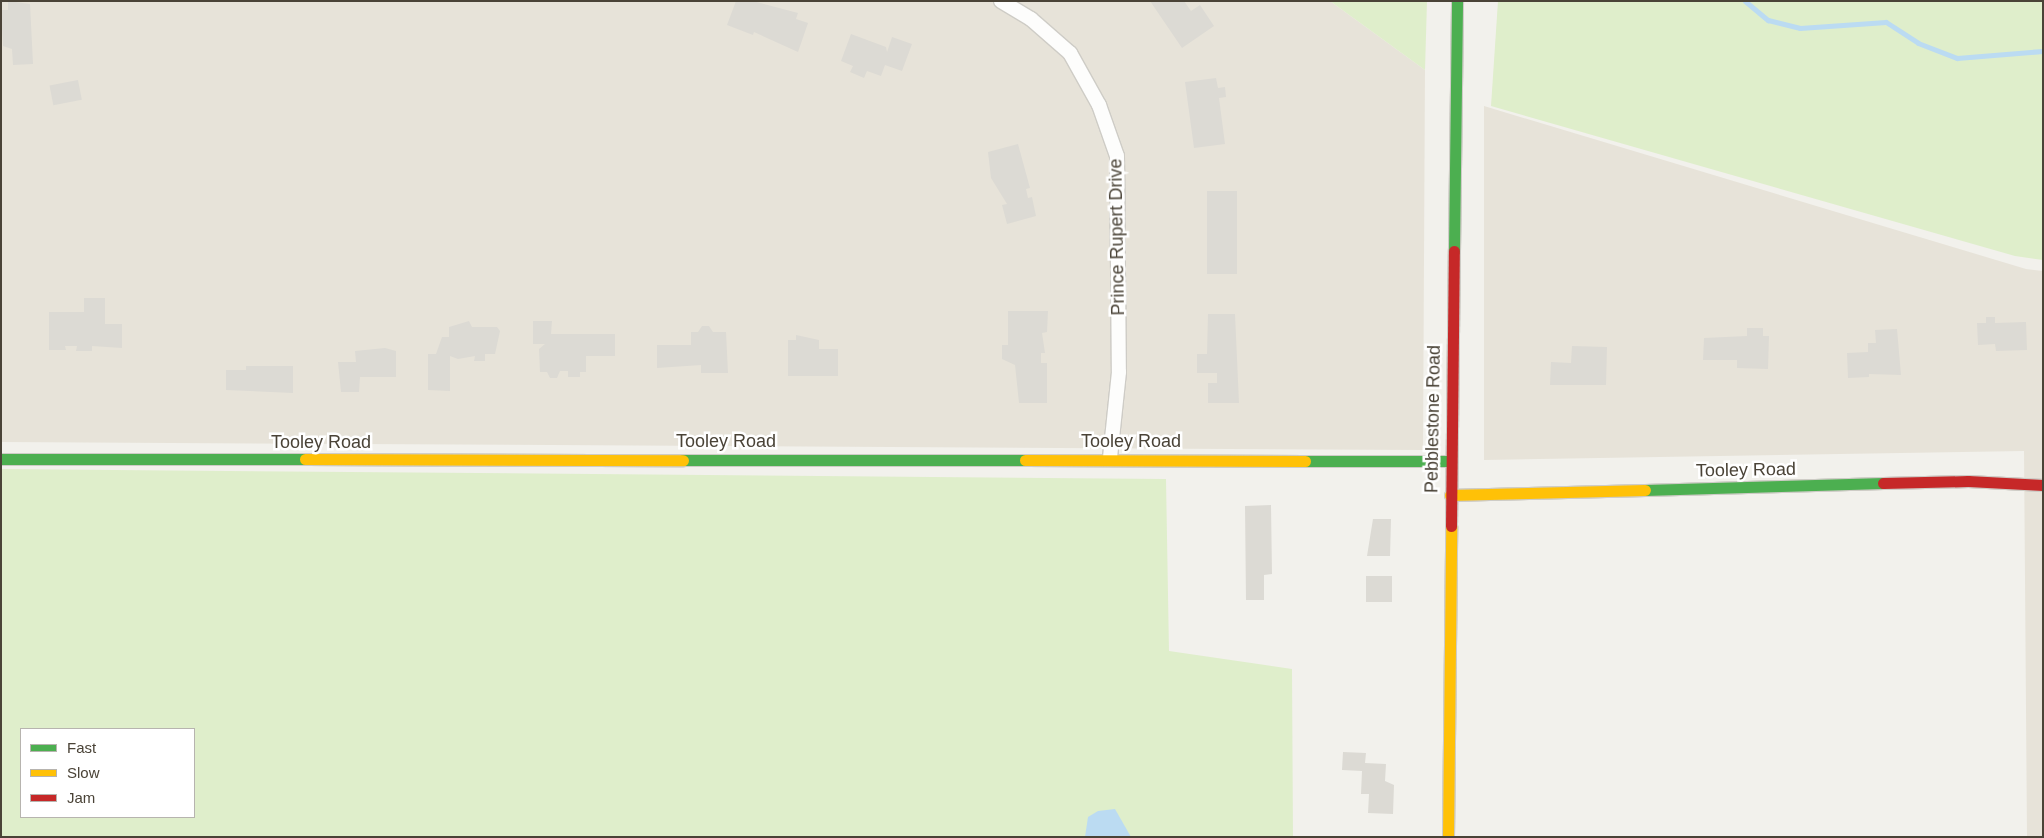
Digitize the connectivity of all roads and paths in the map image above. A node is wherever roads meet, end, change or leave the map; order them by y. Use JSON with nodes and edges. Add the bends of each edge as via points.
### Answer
{"nodes":[{"id":1,"x":1001,"y":1,"type":"edge"},
{"id":2,"x":1457,"y":1,"type":"edge"},
{"id":3,"x":1110,"y":458,"type":"junction"},
{"id":4,"x":1,"y":459,"type":"edge"},
{"id":5,"x":1450,"y":461,"type":"junction"},
{"id":6,"x":2043,"y":485,"type":"edge"},
{"id":7,"x":1450,"y":495,"type":"junction"},
{"id":8,"x":1448,"y":837,"type":"edge"}],
"edges":[{"from":1,"to":3,"type":"street","name":"Prince Rupert Drive","via":[[1031,19],[1070,52],[1099,105],[1117,156],[1119,372]]},
{"from":2,"to":5,"type":"street","name":"Pebblestone Road"},
{"from":3,"to":4,"type":"street","name":"Tooley Road"},
{"from":3,"to":5,"type":"street","name":"Tooley Road"},
{"from":5,"to":7,"type":"street","name":"Pebblestone Road"},
{"from":6,"to":7,"type":"street","name":"Tooley Road","via":[[1968,482]]},
{"from":7,"to":8,"type":"street","name":"Pebblestone Road"}]}
